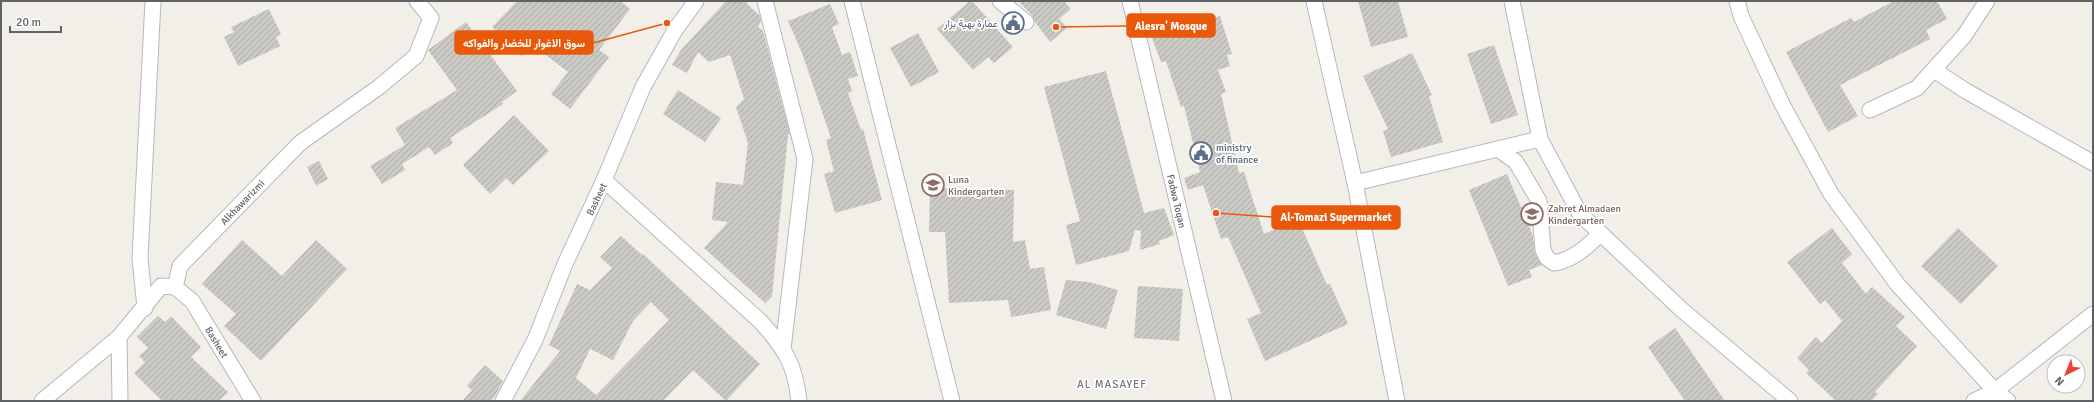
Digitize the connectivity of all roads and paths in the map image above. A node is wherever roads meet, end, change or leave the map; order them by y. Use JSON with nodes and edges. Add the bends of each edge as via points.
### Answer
{"nodes":[{"id":1,"x":153,"y":1,"type":"edge"},
{"id":2,"x":417,"y":1,"type":"edge"},
{"id":3,"x":696,"y":1,"type":"edge"},
{"id":4,"x":765,"y":1,"type":"edge"},
{"id":5,"x":852,"y":1,"type":"edge"},
{"id":6,"x":1000,"y":1,"type":"edge"},
{"id":7,"x":1130,"y":1,"type":"edge"},
{"id":8,"x":1314,"y":1,"type":"edge"},
{"id":9,"x":1512,"y":1,"type":"edge"},
{"id":10,"x":1737,"y":1,"type":"edge"},
{"id":11,"x":1987,"y":1,"type":"edge"},
{"id":12,"x":1026,"y":22,"type":"dead end"},
{"id":13,"x":1934,"y":70,"type":"junction"},
{"id":14,"x":1870,"y":110,"type":"dead end"},
{"id":15,"x":1540,"y":139,"type":"junction"},
{"id":16,"x":1498,"y":149,"type":"junction"},
{"id":17,"x":2093,"y":163,"type":"edge"},
{"id":18,"x":604,"y":180,"type":"junction"},
{"id":19,"x":1355,"y":183,"type":"junction"},
{"id":20,"x":1600,"y":234,"type":"junction"},
{"id":21,"x":176,"y":287,"type":"junction"},
{"id":22,"x":145,"y":308,"type":"junction"},
{"id":23,"x":2093,"y":314,"type":"edge"},
{"id":24,"x":118,"y":337,"type":"junction"},
{"id":25,"x":783,"y":349,"type":"junction"},
{"id":26,"x":1995,"y":392,"type":"junction"},
{"id":27,"x":42,"y":401,"type":"edge"},
{"id":28,"x":120,"y":401,"type":"edge"},
{"id":29,"x":253,"y":401,"type":"edge"},
{"id":30,"x":503,"y":401,"type":"edge"},
{"id":31,"x":799,"y":401,"type":"edge"},
{"id":32,"x":952,"y":401,"type":"edge"},
{"id":33,"x":1224,"y":401,"type":"edge"},
{"id":34,"x":1397,"y":401,"type":"edge"},
{"id":35,"x":1790,"y":401,"type":"edge"},
{"id":36,"x":1974,"y":401,"type":"edge"},
{"id":37,"x":2008,"y":401,"type":"edge"}],
"edges":[{"from":1,"to":22,"type":"street","via":[[140,258]]},
{"from":2,"to":21,"type":"street","name":"Alkhawarizmi","via":[[431,18],[416,56],[379,87],[300,143],[180,266]]},
{"from":3,"to":18,"type":"street","name":"Basheet","via":[[675,30],[643,87]]},
{"from":4,"to":25,"type":"street","via":[[805,159]]},
{"from":5,"to":32,"type":"street"},
{"from":6,"to":12,"type":"street"},
{"from":7,"to":33,"type":"street","name":"Fadwa Toqan"},
{"from":8,"to":19,"type":"street"},
{"from":9,"to":15,"type":"street"},
{"from":10,"to":26,"type":"street","via":[[1741,16],[1782,104],[1831,194],[1898,285]]},
{"from":11,"to":13,"type":"street","via":[[1964,36]]},
{"from":13,"to":14,"type":"street","via":[[1917,88]]},
{"from":13,"to":17,"type":"street"},
{"from":15,"to":16,"type":"street"},
{"from":15,"to":20,"type":"street","via":[[1580,214]]},
{"from":16,"to":19,"type":"street"},
{"from":16,"to":20,"type":"street","via":[[1516,162],[1539,201],[1543,250],[1547,258],[1554,263],[1564,261],[1585,248]]},
{"from":18,"to":25,"type":"street","via":[[760,322]]},
{"from":18,"to":30,"type":"street","name":"Basheet","via":[[565,264],[535,340]]},
{"from":19,"to":34,"type":"street"},
{"from":20,"to":35,"type":"street","via":[[1682,310]]},
{"from":21,"to":22,"type":"street","via":[[162,286]]},
{"from":21,"to":29,"type":"street","name":"Basheet","via":[[192,301]]},
{"from":22,"to":24,"type":"street"},
{"from":23,"to":26,"type":"street"},
{"from":24,"to":27,"type":"street"},
{"from":24,"to":28,"type":"street"},
{"from":25,"to":31,"type":"street","via":[[797,379]]},
{"from":26,"to":36,"type":"street"},
{"from":26,"to":37,"type":"street"}]}
